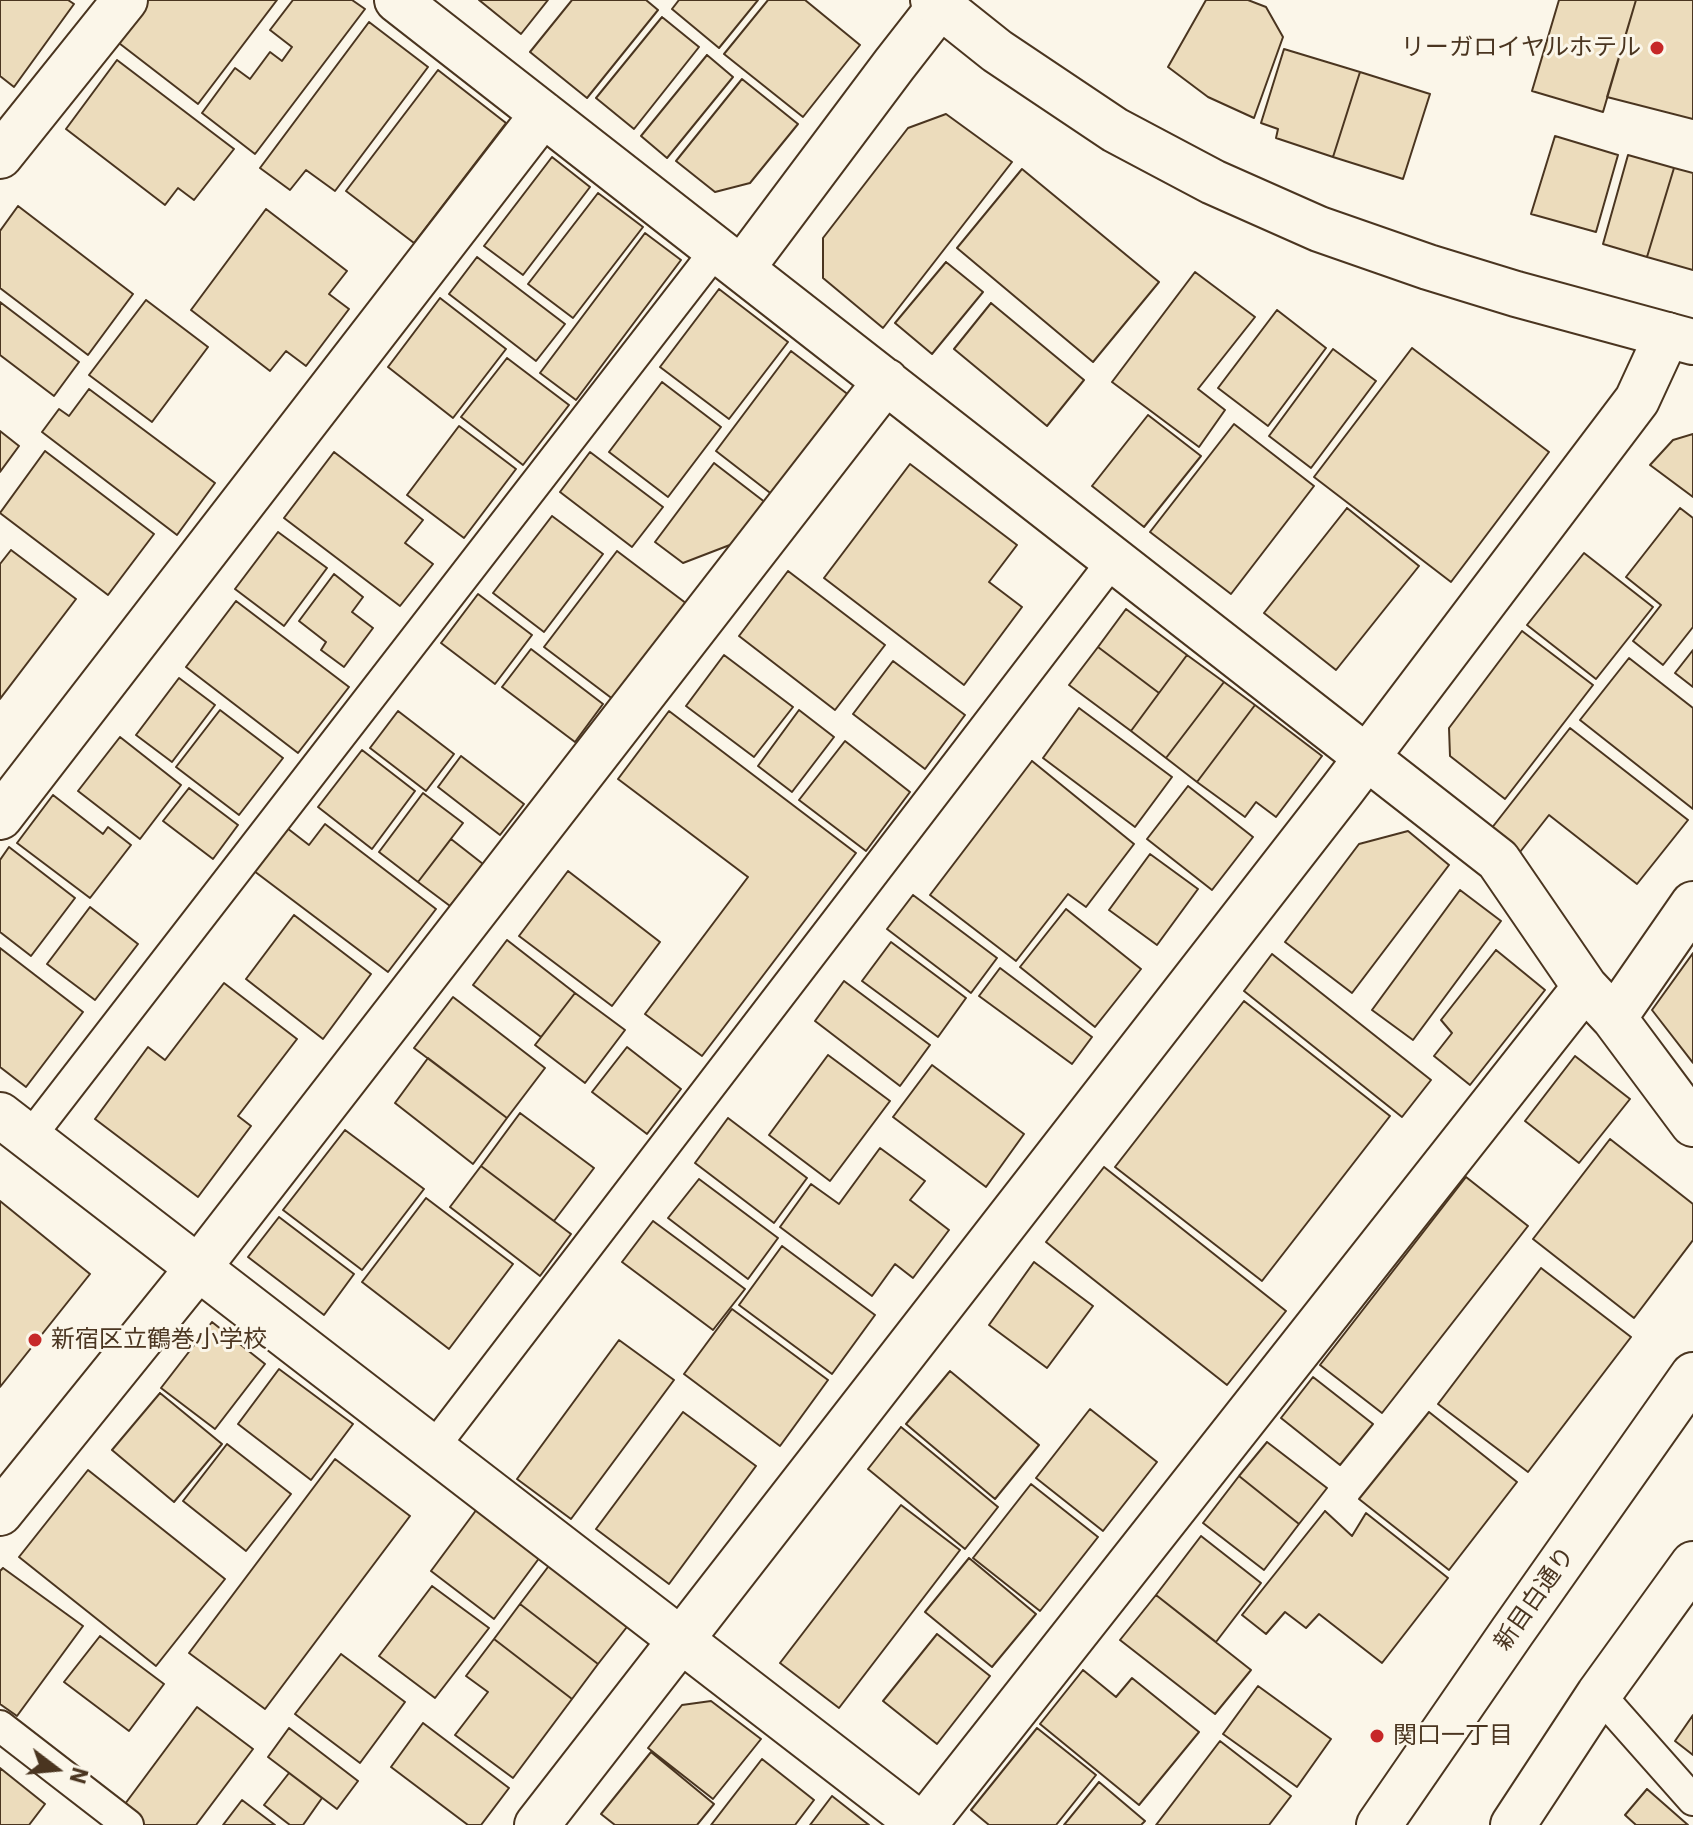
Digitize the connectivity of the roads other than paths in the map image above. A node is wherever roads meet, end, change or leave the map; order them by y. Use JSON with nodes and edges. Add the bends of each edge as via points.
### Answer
{"nodes":[{"id":1,"x":125,"y":0,"type":"edge"},
{"id":2,"x":397,"y":0,"type":"edge"},
{"id":3,"x":937,"y":3,"type":"edge"},
{"id":4,"x":543,"y":114,"type":"junction"},
{"id":5,"x":0,"y":156,"type":"edge"},
{"id":6,"x":730,"y":259,"type":"junction"},
{"id":7,"x":1680,"y":339,"type":"edge"},
{"id":8,"x":886,"y":381,"type":"junction"},
{"id":9,"x":1114,"y":559,"type":"junction"},
{"id":10,"x":1367,"y":757,"type":"junction"},
{"id":11,"x":0,"y":817,"type":"edge"},
{"id":12,"x":1693,"y":904,"type":"edge"},
{"id":13,"x":1599,"y":1002,"type":"junction"},
{"id":14,"x":1693,"y":1124,"type":"edge"},
{"id":15,"x":14,"y":1126,"type":"edge"},
{"id":16,"x":198,"y":1268,"type":"junction"},
{"id":17,"x":1693,"y":1375,"type":"edge"},
{"id":18,"x":433,"y":1448,"type":"junction"},
{"id":19,"x":0,"y":1513,"type":"edge"},
{"id":20,"x":1693,"y":1564,"type":"edge"},
{"id":21,"x":681,"y":1639,"type":"junction"},
{"id":22,"x":1599,"y":1694,"type":"junction"},
{"id":23,"x":0,"y":1726,"type":"edge"},
{"id":24,"x":1693,"y":1800,"type":"edge"},
{"id":25,"x":128,"y":1825,"type":"edge"},
{"id":26,"x":537,"y":1825,"type":"edge"},
{"id":27,"x":923,"y":1825,"type":"edge"},
{"id":28,"x":1379,"y":1825,"type":"edge"},
{"id":29,"x":1513,"y":1825,"type":"edge"}],
"edges":[{"from":1,"to":5,"type":"street"},
{"from":2,"to":4,"type":"street"},
{"from":3,"to":6,"type":"street"},
{"from":3,"to":7,"type":"street","via":[[997,51],[1115,130],[1213,182],[1319,229],[1428,267]]},
{"from":4,"to":6,"type":"street"},
{"from":4,"to":11,"type":"street"},
{"from":6,"to":8,"type":"street"},
{"from":6,"to":15,"type":"lane"},
{"from":7,"to":10,"type":"street"},
{"from":8,"to":9,"type":"street"},
{"from":8,"to":16,"type":"street"},
{"from":9,"to":10,"type":"street"},
{"from":9,"to":18,"type":"lane"},
{"from":10,"to":13,"type":"street","via":[[1498,860]]},
{"from":10,"to":21,"type":"street"},
{"from":12,"to":13,"type":"street"},
{"from":13,"to":14,"type":"street"},
{"from":13,"to":27,"type":"street"},
{"from":15,"to":16,"type":"street"},
{"from":16,"to":18,"type":"street"},
{"from":16,"to":19,"type":"street"},
{"from":17,"to":28,"type":"street","name":"新目白通り"},
{"from":18,"to":21,"type":"street"},
{"from":20,"to":22,"type":"street"},
{"from":21,"to":26,"type":"street"},
{"from":21,"to":27,"type":"street"},
{"from":22,"to":24,"type":"lane"},
{"from":22,"to":29,"type":"street"},
{"from":23,"to":25,"type":"lane"}]}
